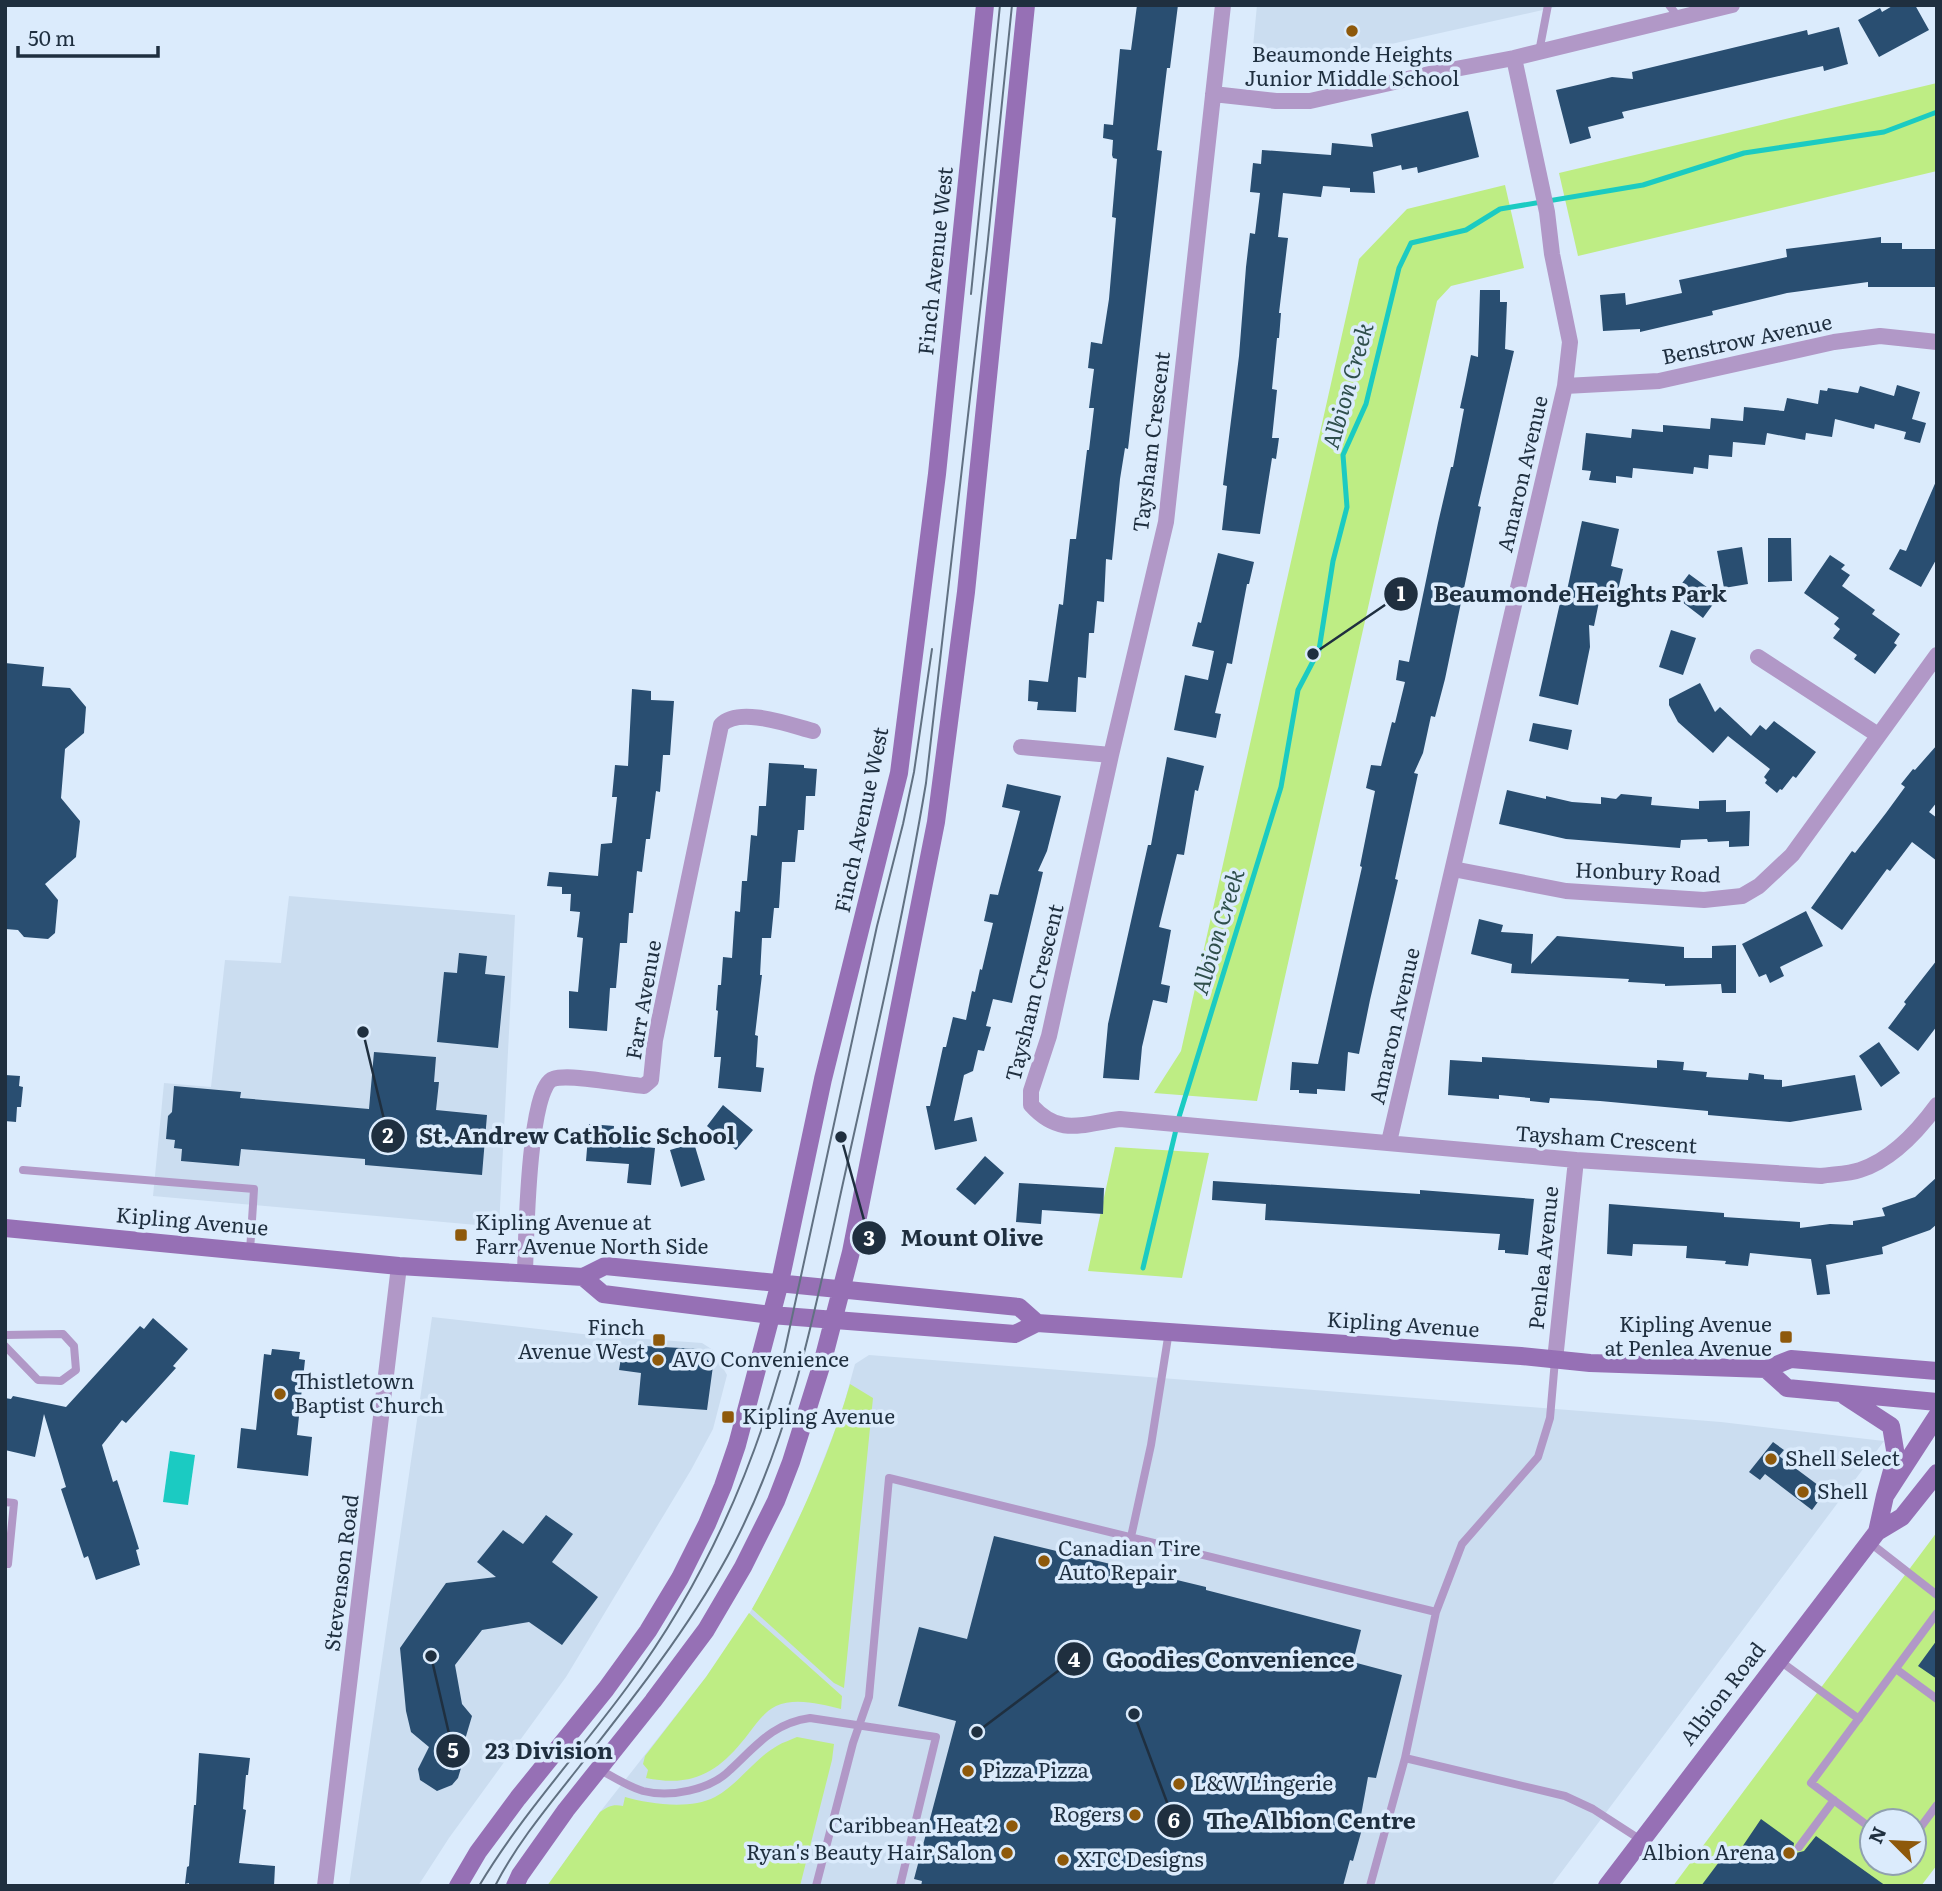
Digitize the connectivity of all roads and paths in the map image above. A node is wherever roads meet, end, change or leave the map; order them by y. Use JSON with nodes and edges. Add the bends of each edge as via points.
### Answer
{"nodes":[{"id":1,"x":985,"y":5,"type":"edge"},
{"id":2,"x":1026,"y":5,"type":"edge"},
{"id":3,"x":1223,"y":5,"type":"edge"},
{"id":4,"x":1548,"y":5,"type":"edge"},
{"id":5,"x":1732,"y":5,"type":"edge"},
{"id":6,"x":1674,"y":12,"type":"edge"},
{"id":7,"x":1539,"y":52,"type":"junction"},
{"id":8,"x":1514,"y":58,"type":"junction"},
{"id":9,"x":1213,"y":94,"type":"junction"},
{"id":10,"x":1937,"y":342,"type":"edge"},
{"id":11,"x":1564,"y":386,"type":"junction"},
{"id":12,"x":1937,"y":655,"type":"edge"},
{"id":13,"x":1758,"y":657,"type":"dead end"},
{"id":14,"x":813,"y":731,"type":"dead end"},
{"id":15,"x":1878,"y":735,"type":"junction"},
{"id":16,"x":1021,"y":747,"type":"dead end"},
{"id":17,"x":1111,"y":755,"type":"junction"},
{"id":18,"x":1453,"y":869,"type":"junction"},
{"id":19,"x":1937,"y":1105,"type":"edge"},
{"id":20,"x":1389,"y":1142,"type":"junction"},
{"id":21,"x":1576,"y":1160,"type":"junction"},
{"id":22,"x":23,"y":1170,"type":"dead end"},
{"id":23,"x":5,"y":1228,"type":"edge"},
{"id":24,"x":250,"y":1251,"type":"junction"},
{"id":25,"x":399,"y":1266,"type":"junction"},
{"id":26,"x":525,"y":1273,"type":"junction"},
{"id":27,"x":583,"y":1277,"type":"junction"},
{"id":28,"x":780,"y":1282,"type":"junction"},
{"id":29,"x":842,"y":1290,"type":"junction"},
{"id":30,"x":771,"y":1315,"type":"junction"},
{"id":31,"x":834,"y":1320,"type":"junction"},
{"id":32,"x":1037,"y":1323,"type":"junction"},
{"id":33,"x":1169,"y":1331,"type":"junction"},
{"id":34,"x":5,"y":1335,"type":"edge"},
{"id":35,"x":5,"y":1346,"type":"edge"},
{"id":36,"x":1555,"y":1360,"type":"junction"},
{"id":37,"x":1766,"y":1369,"type":"junction"},
{"id":38,"x":1937,"y":1371,"type":"edge"},
{"id":39,"x":1839,"y":1392,"type":"junction"},
{"id":40,"x":1937,"y":1402,"type":"edge"},
{"id":41,"x":1937,"y":1416,"type":"edge"},
{"id":42,"x":1937,"y":1473,"type":"edge"},
{"id":43,"x":1885,"y":1496,"type":"junction"},
{"id":44,"x":5,"y":1502,"type":"edge"},
{"id":45,"x":1132,"y":1537,"type":"junction"},
{"id":46,"x":1873,"y":1537,"type":"junction"},
{"id":47,"x":5,"y":1564,"type":"edge"},
{"id":48,"x":1937,"y":1595,"type":"edge"},
{"id":49,"x":1436,"y":1612,"type":"junction"},
{"id":50,"x":1937,"y":1613,"type":"edge"},
{"id":51,"x":1779,"y":1660,"type":"junction"},
{"id":52,"x":1896,"y":1670,"type":"junction"},
{"id":53,"x":1937,"y":1699,"type":"edge"},
{"id":54,"x":1859,"y":1718,"type":"junction"},
{"id":55,"x":860,"y":1726,"type":"junction"},
{"id":56,"x":1405,"y":1758,"type":"junction"},
{"id":57,"x":599,"y":1769,"type":"junction"},
{"id":58,"x":1834,"y":1800,"type":"junction"},
{"id":59,"x":1858,"y":1818,"type":"edge"},
{"id":60,"x":1640,"y":1840,"type":"junction"},
{"id":61,"x":1799,"y":1847,"type":"dead end"},
{"id":62,"x":325,"y":1886,"type":"edge"},
{"id":63,"x":458,"y":1886,"type":"edge"},
{"id":64,"x":515,"y":1886,"type":"edge"},
{"id":65,"x":817,"y":1886,"type":"edge"},
{"id":66,"x":900,"y":1886,"type":"edge"},
{"id":67,"x":1370,"y":1886,"type":"edge"},
{"id":68,"x":1607,"y":1886,"type":"edge"}],
"edges":[{"from":1,"to":28,"type":"main road","name":"Finch Avenue West","via":[[937,474],[899,772],[823,1079]]},
{"from":2,"to":29,"type":"main road","via":[[966,592],[936,822]]},
{"from":3,"to":9,"type":"street","name":"Taysham Crescent"},
{"from":4,"to":7,"type":"lane"},
{"from":5,"to":6,"type":"street"},
{"from":6,"to":7,"type":"street"},
{"from":7,"to":8,"type":"street"},
{"from":8,"to":9,"type":"street","via":[[1310,101]]},
{"from":8,"to":11,"type":"street","name":"Amaron Avenue","via":[[1570,342]]},
{"from":9,"to":17,"type":"street","name":"Taysham Crescent","via":[[1166,522]]},
{"from":10,"to":11,"type":"street","name":"Benstrow Avenue","via":[[1880,336],[1659,381]]},
{"from":11,"to":18,"type":"street","name":"Amaron Avenue"},
{"from":12,"to":15,"type":"street","name":"Honbury Road"},
{"from":13,"to":15,"type":"street"},
{"from":14,"to":26,"type":"street","name":"Farr Avenue","via":[[741,716],[721,725],[655,1040],[651,1080],[644,1086],[555,1077],[541,1091],[534,1121]]},
{"from":15,"to":18,"type":"street","name":"Honbury Road","via":[[1792,855],[1742,896],[1703,900],[1566,891]]},
{"from":16,"to":17,"type":"street"},
{"from":17,"to":20,"type":"street","name":"Taysham Crescent","via":[[1031,1105],[1062,1127],[1120,1119]]},
{"from":18,"to":20,"type":"street","name":"Amaron Avenue"},
{"from":19,"to":21,"type":"street","name":"Taysham Crescent","via":[[1891,1152],[1860,1170],[1821,1176]]},
{"from":20,"to":21,"type":"street","name":"Taysham Crescent"},
{"from":21,"to":36,"type":"street","name":"Penlea Avenue"},
{"from":22,"to":24,"type":"lane","via":[[254,1189]]},
{"from":23,"to":24,"type":"main road","name":"Kipling Avenue"},
{"from":24,"to":25,"type":"main road","name":"Kipling Avenue"},
{"from":25,"to":26,"type":"main road","name":"Kipling Avenue"},
{"from":25,"to":62,"type":"street","name":"Stevenson Road"},
{"from":26,"to":27,"type":"main road","name":"Kipling Avenue"},
{"from":27,"to":28,"type":"main road","name":"Kipling Avenue","via":[[605,1266]]},
{"from":27,"to":30,"type":"main road","name":"Kipling Avenue","via":[[603,1294]]},
{"from":28,"to":29,"type":"main road","name":"Kipling Avenue"},
{"from":28,"to":30,"type":"main road","name":"Finch Avenue West"},
{"from":29,"to":31,"type":"main road"},
{"from":29,"to":32,"type":"main road","name":"Kipling Avenue","via":[[1019,1307]]},
{"from":30,"to":31,"type":"main road","name":"Kipling Avenue"},
{"from":30,"to":63,"type":"main road","name":"Finch Avenue West","via":[[723,1486],[680,1578],[648,1631],[518,1798]]},
{"from":31,"to":32,"type":"main road","name":"Kipling Avenue","via":[[1015,1334]]},
{"from":31,"to":57,"type":"main road","via":[[791,1462],[743,1567],[706,1630]]},
{"from":32,"to":33,"type":"main road","name":"Kipling Avenue"},
{"from":33,"to":36,"type":"main road","name":"Kipling Avenue"},
{"from":33,"to":45,"type":"lane"},
{"from":34,"to":35,"type":"lane","via":[[63,1334],[74,1346],[76,1370],[61,1381],[38,1380]]},
{"from":36,"to":37,"type":"main road","name":"Kipling Avenue"},
{"from":36,"to":49,"type":"lane","via":[[1550,1418],[1538,1457],[1462,1544]]},
{"from":37,"to":38,"type":"main road","name":"Kipling Avenue","via":[[1791,1359]]},
{"from":37,"to":39,"type":"main road","via":[[1787,1388]]},
{"from":39,"to":40,"type":"main road"},
{"from":39,"to":43,"type":"main road","via":[[1891,1426],[1896,1456]]},
{"from":41,"to":43,"type":"main road","name":"Albion Road"},
{"from":42,"to":46,"type":"main road","name":"Albion Road","via":[[1902,1517]]},
{"from":43,"to":46,"type":"main road","name":"Albion Road"},
{"from":44,"to":47,"type":"lane","via":[[14,1503]]},
{"from":45,"to":49,"type":"lane"},
{"from":45,"to":55,"type":"lane","via":[[889,1478],[869,1697]]},
{"from":46,"to":48,"type":"lane"},
{"from":46,"to":51,"type":"main road","name":"Albion Road"},
{"from":49,"to":56,"type":"lane"},
{"from":50,"to":52,"type":"lane"},
{"from":51,"to":54,"type":"lane"},
{"from":51,"to":60,"type":"main road","name":"Albion Road"},
{"from":52,"to":53,"type":"lane"},
{"from":52,"to":54,"type":"lane"},
{"from":54,"to":58,"type":"lane","via":[[1811,1783]]},
{"from":55,"to":57,"type":"lane","via":[[810,1718],[793,1720],[756,1744],[728,1773],[712,1783],[681,1791],[643,1791]]},
{"from":55,"to":65,"type":"lane"},
{"from":55,"to":66,"type":"lane","via":[[936,1737]]},
{"from":56,"to":60,"type":"lane","via":[[1565,1796]]},
{"from":56,"to":67,"type":"lane"},
{"from":57,"to":64,"type":"main road"},
{"from":58,"to":59,"type":"lane"},
{"from":58,"to":61,"type":"lane"},
{"from":60,"to":68,"type":"main road","name":"Albion Road"}]}
